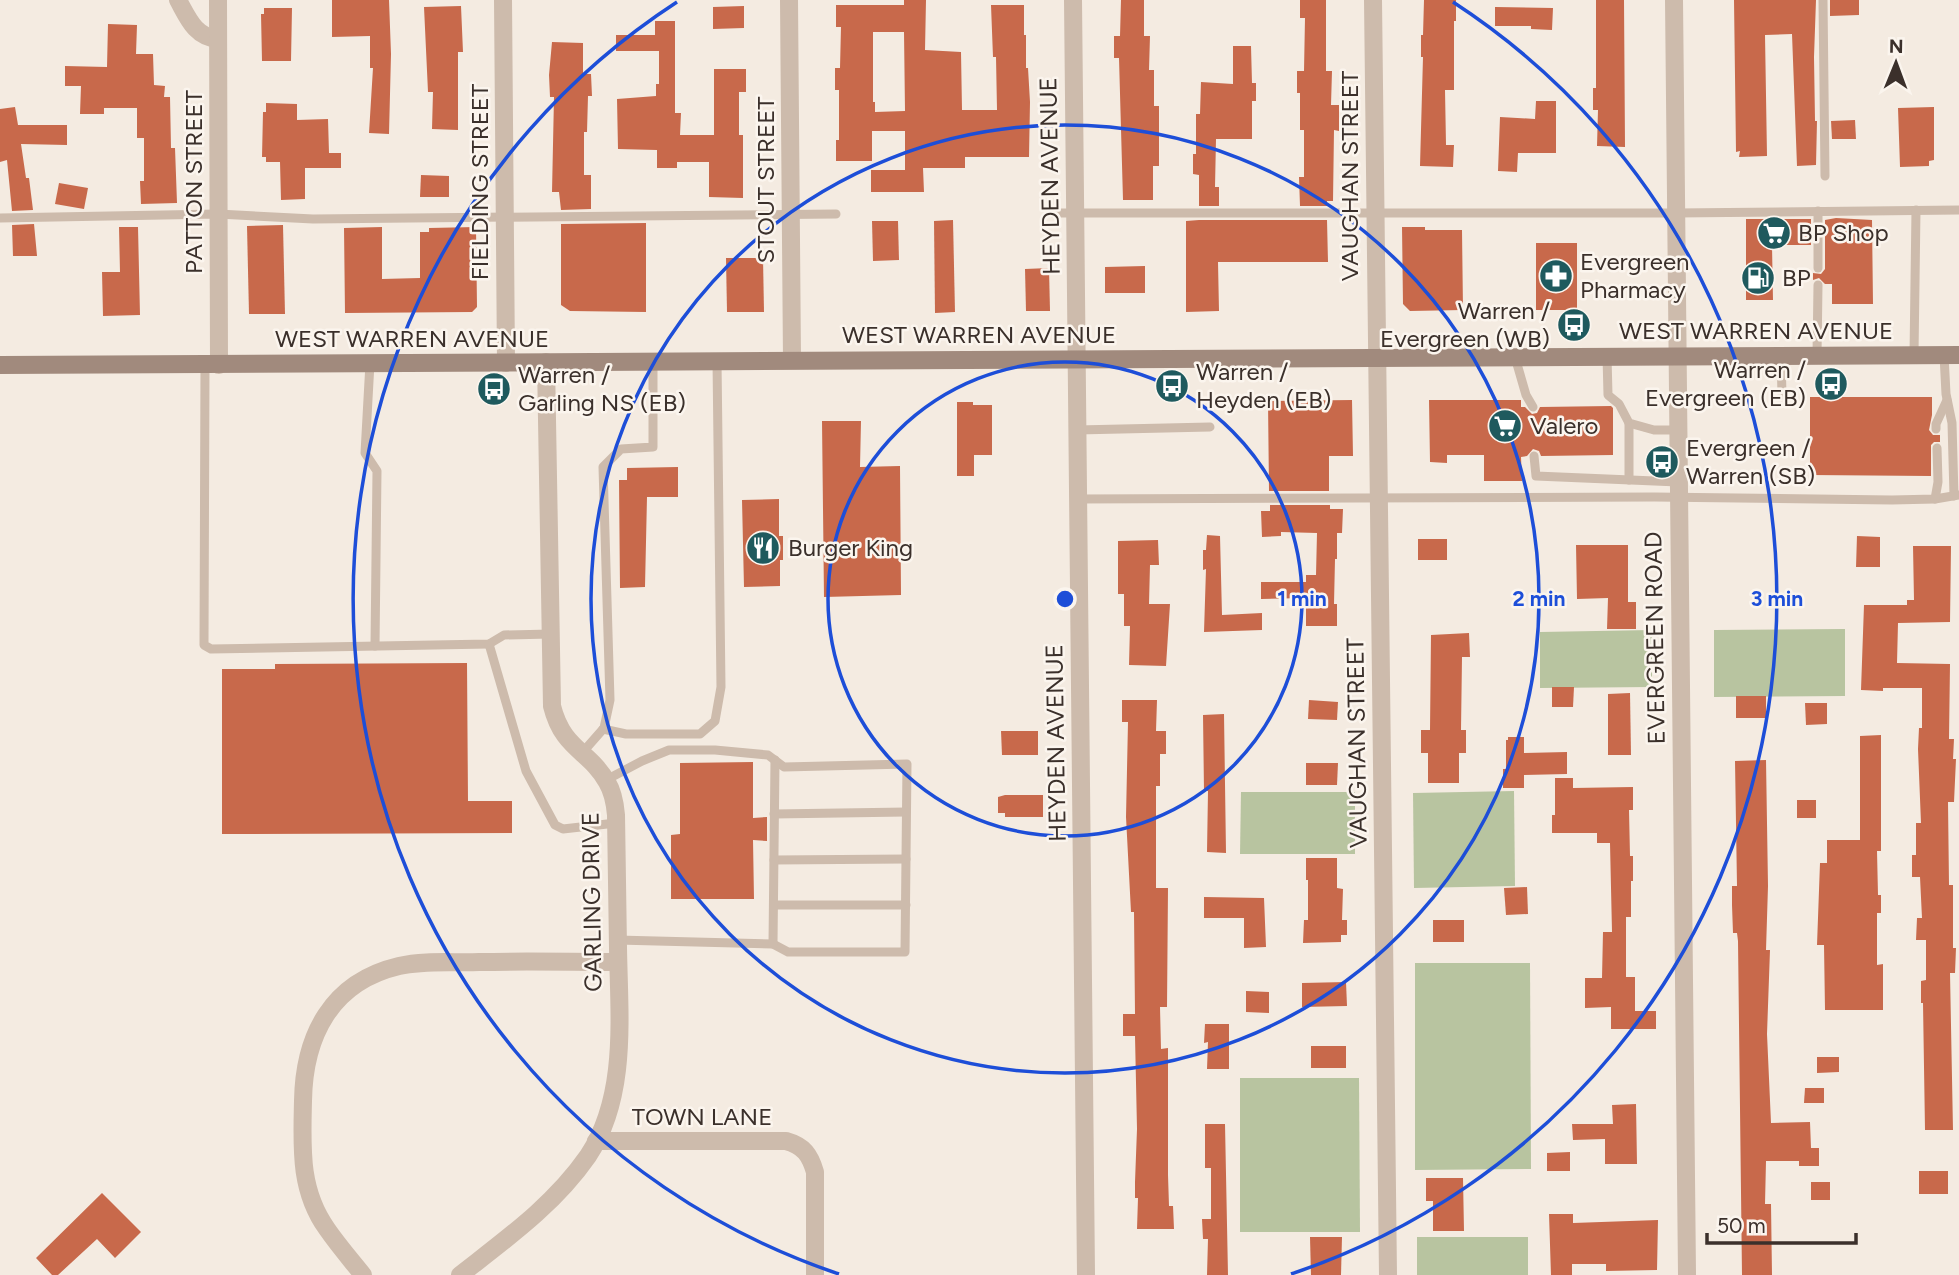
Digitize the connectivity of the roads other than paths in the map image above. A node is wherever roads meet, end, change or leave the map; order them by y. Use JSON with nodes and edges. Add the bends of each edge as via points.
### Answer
{"nodes":[{"id":1,"x":178,"y":0,"type":"edge"},
{"id":2,"x":218,"y":0,"type":"edge"},
{"id":3,"x":503,"y":0,"type":"edge"},
{"id":4,"x":789,"y":0,"type":"edge"},
{"id":5,"x":1073,"y":0,"type":"edge"},
{"id":6,"x":1373,"y":0,"type":"edge"},
{"id":7,"x":1674,"y":0,"type":"edge"},
{"id":8,"x":1823,"y":0,"type":"edge"},
{"id":9,"x":218,"y":38,"type":"junction"},
{"id":10,"x":1825,"y":176,"type":"dead end"},
{"id":11,"x":1916,"y":210,"type":"junction"},
{"id":12,"x":1959,"y":210,"type":"edge"},
{"id":13,"x":1818,"y":211,"type":"junction"},
{"id":14,"x":1053,"y":212,"type":"dead end"},
{"id":15,"x":1075,"y":213,"type":"junction"},
{"id":16,"x":1676,"y":213,"type":"junction"},
{"id":17,"x":218,"y":214,"type":"junction"},
{"id":18,"x":836,"y":214,"type":"dead end"},
{"id":19,"x":1375,"y":214,"type":"junction"},
{"id":20,"x":791,"y":215,"type":"junction"},
{"id":21,"x":505,"y":217,"type":"junction"},
{"id":22,"x":0,"y":218,"type":"edge"},
{"id":23,"x":1818,"y":268,"type":"dead end"},
{"id":24,"x":1818,"y":285,"type":"dead end"},
{"id":25,"x":1816,"y":355,"type":"junction"},
{"id":26,"x":1914,"y":355,"type":"junction"},
{"id":27,"x":1952,"y":355,"type":"edge"},
{"id":28,"x":1607,"y":356,"type":"junction"},
{"id":29,"x":1677,"y":356,"type":"junction"},
{"id":30,"x":1781,"y":356,"type":"junction"},
{"id":31,"x":1514,"y":357,"type":"junction"},
{"id":32,"x":1376,"y":358,"type":"junction"},
{"id":33,"x":1076,"y":359,"type":"junction"},
{"id":34,"x":792,"y":360,"type":"junction"},
{"id":35,"x":653,"y":361,"type":"junction"},
{"id":36,"x":718,"y":361,"type":"junction"},
{"id":37,"x":546,"y":362,"type":"junction"},
{"id":38,"x":370,"y":363,"type":"junction"},
{"id":39,"x":506,"y":363,"type":"junction"},
{"id":40,"x":0,"y":365,"type":"edge"},
{"id":41,"x":212,"y":365,"type":"junction"},
{"id":42,"x":1782,"y":394,"type":"dead end"},
{"id":43,"x":1947,"y":400,"type":"junction"},
{"id":44,"x":1533,"y":407,"type":"dead end"},
{"id":45,"x":1629,"y":424,"type":"junction"},
{"id":46,"x":1210,"y":427,"type":"dead end"},
{"id":47,"x":1936,"y":429,"type":"dead end"},
{"id":48,"x":1077,"y":430,"type":"junction"},
{"id":49,"x":1678,"y":430,"type":"junction"},
{"id":50,"x":1937,"y":448,"type":"dead end"},
{"id":51,"x":1534,"y":456,"type":"dead end"},
{"id":52,"x":1629,"y":480,"type":"junction"},
{"id":53,"x":1678,"y":490,"type":"junction"},
{"id":54,"x":1956,"y":495,"type":"edge"},
{"id":55,"x":1378,"y":498,"type":"junction"},
{"id":56,"x":1078,"y":499,"type":"junction"},
{"id":57,"x":1935,"y":499,"type":"junction"},
{"id":58,"x":551,"y":634,"type":"junction"},
{"id":59,"x":489,"y":644,"type":"junction"},
{"id":60,"x":376,"y":646,"type":"junction"},
{"id":61,"x":603,"y":729,"type":"junction"},
{"id":62,"x":581,"y":754,"type":"junction"},
{"id":63,"x":775,"y":760,"type":"junction"},
{"id":64,"x":606,"y":780,"type":"junction"},
{"id":65,"x":906,"y":812,"type":"junction"},
{"id":66,"x":774,"y":814,"type":"junction"},
{"id":67,"x":616,"y":823,"type":"junction"},
{"id":68,"x":906,"y":859,"type":"junction"},
{"id":69,"x":774,"y":860,"type":"junction"},
{"id":70,"x":774,"y":905,"type":"junction"},
{"id":71,"x":906,"y":905,"type":"junction"},
{"id":72,"x":617,"y":940,"type":"junction"},
{"id":73,"x":774,"y":944,"type":"junction"},
{"id":74,"x":618,"y":962,"type":"junction"},
{"id":75,"x":596,"y":1141,"type":"junction"},
{"id":76,"x":465,"y":1273,"type":"edge"},
{"id":77,"x":363,"y":1275,"type":"edge"},
{"id":78,"x":815,"y":1275,"type":"edge"},
{"id":79,"x":1086,"y":1275,"type":"edge"},
{"id":80,"x":1388,"y":1275,"type":"edge"},
{"id":81,"x":1687,"y":1275,"type":"edge"}],
"edges":[{"from":1,"to":9,"type":"street","via":[[195,29],[208,38]]},
{"from":2,"to":9,"type":"street","name":"PATTON STREET"},
{"from":3,"to":21,"type":"street","name":"FIELDING STREET"},
{"from":4,"to":20,"type":"street","name":"STOUT STREET"},
{"from":5,"to":15,"type":"street","name":"HEYDEN AVENUE"},
{"from":6,"to":19,"type":"street","name":"VAUGHAN STREET"},
{"from":7,"to":16,"type":"street","name":"EVERGREEN ROAD"},
{"from":8,"to":10,"type":"lane"},
{"from":9,"to":17,"type":"street","name":"PATTON STREET"},
{"from":11,"to":12,"type":"lane"},
{"from":11,"to":13,"type":"lane"},
{"from":11,"to":26,"type":"lane"},
{"from":13,"to":16,"type":"lane"},
{"from":13,"to":23,"type":"lane"},
{"from":14,"to":15,"type":"lane"},
{"from":15,"to":19,"type":"lane"},
{"from":15,"to":33,"type":"street","name":"HEYDEN AVENUE"},
{"from":16,"to":19,"type":"lane"},
{"from":16,"to":29,"type":"street","name":"EVERGREEN ROAD"},
{"from":17,"to":21,"type":"lane","via":[[313,219]]},
{"from":17,"to":22,"type":"lane"},
{"from":17,"to":41,"type":"street","name":"PATTON STREET"},
{"from":18,"to":20,"type":"lane"},
{"from":19,"to":32,"type":"street","name":"VAUGHAN STREET"},
{"from":20,"to":21,"type":"lane"},
{"from":20,"to":34,"type":"street","name":"STOUT STREET"},
{"from":21,"to":39,"type":"street","name":"FIELDING STREET"},
{"from":24,"to":25,"type":"lane"},
{"from":25,"to":26,"type":"main road","name":"WEST WARREN AVENUE"},
{"from":25,"to":30,"type":"main road","name":"WEST WARREN AVENUE"},
{"from":26,"to":27,"type":"main road","name":"WEST WARREN AVENUE"},
{"from":27,"to":43,"type":"lane"},
{"from":28,"to":29,"type":"main road","name":"WEST WARREN AVENUE"},
{"from":28,"to":31,"type":"main road","name":"WEST WARREN AVENUE"},
{"from":28,"to":45,"type":"lane","via":[[1608,395],[1619,404]]},
{"from":29,"to":30,"type":"main road","name":"WEST WARREN AVENUE"},
{"from":29,"to":49,"type":"street","name":"EVERGREEN ROAD"},
{"from":30,"to":42,"type":"lane"},
{"from":31,"to":32,"type":"main road","name":"WEST WARREN AVENUE"},
{"from":31,"to":44,"type":"lane"},
{"from":32,"to":33,"type":"main road","name":"WEST WARREN AVENUE"},
{"from":32,"to":55,"type":"street","name":"VAUGHAN STREET"},
{"from":33,"to":34,"type":"main road","name":"WEST WARREN AVENUE"},
{"from":33,"to":48,"type":"street","name":"HEYDEN AVENUE"},
{"from":34,"to":36,"type":"main road","name":"WEST WARREN AVENUE"},
{"from":35,"to":36,"type":"main road","name":"WEST WARREN AVENUE"},
{"from":35,"to":37,"type":"main road","name":"WEST WARREN AVENUE"},
{"from":35,"to":61,"type":"lane","via":[[653,447],[621,449],[603,467],[610,700]]},
{"from":36,"to":61,"type":"lane","via":[[722,641],[715,721],[700,734],[626,734]]},
{"from":37,"to":39,"type":"main road","name":"WEST WARREN AVENUE"},
{"from":37,"to":58,"type":"street","name":"GARLING DRIVE"},
{"from":38,"to":39,"type":"main road","name":"WEST WARREN AVENUE"},
{"from":38,"to":41,"type":"main road","name":"WEST WARREN AVENUE"},
{"from":38,"to":60,"type":"lane","via":[[365,453],[377,471]]},
{"from":40,"to":41,"type":"main road","name":"WEST WARREN AVENUE"},
{"from":41,"to":60,"type":"lane","via":[[204,645],[211,649]]},
{"from":43,"to":47,"type":"lane"},
{"from":43,"to":54,"type":"lane"},
{"from":45,"to":49,"type":"lane"},
{"from":45,"to":52,"type":"lane"},
{"from":46,"to":48,"type":"lane"},
{"from":48,"to":56,"type":"street","name":"HEYDEN AVENUE"},
{"from":49,"to":53,"type":"street","name":"EVERGREEN ROAD"},
{"from":50,"to":57,"type":"lane"},
{"from":51,"to":52,"type":"lane","via":[[1536,476]]},
{"from":52,"to":53,"type":"lane"},
{"from":53,"to":55,"type":"lane"},
{"from":53,"to":57,"type":"lane"},
{"from":53,"to":81,"type":"street","name":"EVERGREEN ROAD"},
{"from":54,"to":57,"type":"lane"},
{"from":55,"to":56,"type":"lane"},
{"from":55,"to":80,"type":"street","name":"VAUGHAN STREET"},
{"from":56,"to":79,"type":"street","name":"HEYDEN AVENUE"},
{"from":58,"to":59,"type":"lane","via":[[505,635]]},
{"from":58,"to":62,"type":"street","name":"GARLING DRIVE","via":[[554,714],[563,736]]},
{"from":59,"to":60,"type":"lane"},
{"from":59,"to":67,"type":"lane","via":[[526,771],[555,825],[563,830]]},
{"from":61,"to":62,"type":"lane"},
{"from":62,"to":64,"type":"street","name":"GARLING DRIVE"},
{"from":63,"to":64,"type":"lane","via":[[768,755],[669,750]]},
{"from":63,"to":65,"type":"lane","via":[[784,767],[906,764]]},
{"from":63,"to":66,"type":"lane"},
{"from":64,"to":67,"type":"street","name":"GARLING DRIVE"},
{"from":65,"to":66,"type":"lane"},
{"from":65,"to":68,"type":"lane"},
{"from":66,"to":69,"type":"lane"},
{"from":67,"to":72,"type":"street","name":"GARLING DRIVE"},
{"from":68,"to":69,"type":"lane"},
{"from":68,"to":71,"type":"lane"},
{"from":69,"to":70,"type":"lane"},
{"from":70,"to":71,"type":"lane"},
{"from":70,"to":73,"type":"lane"},
{"from":71,"to":73,"type":"lane","via":[[905,952],[788,952]]},
{"from":72,"to":73,"type":"lane"},
{"from":72,"to":74,"type":"street","name":"GARLING DRIVE"},
{"from":74,"to":75,"type":"street","name":"GARLING DRIVE","via":[[617,1067],[611,1102]]},
{"from":74,"to":77,"type":"street","via":[[400,966],[351,988],[335,1003],[319,1025],[303,1076],[303,1171],[326,1229]]},
{"from":75,"to":76,"type":"street","name":"GARLING DRIVE","via":[[543,1209]]},
{"from":75,"to":78,"type":"street","name":"TOWN LANE","via":[[786,1141],[803,1148],[815,1172]]}]}
